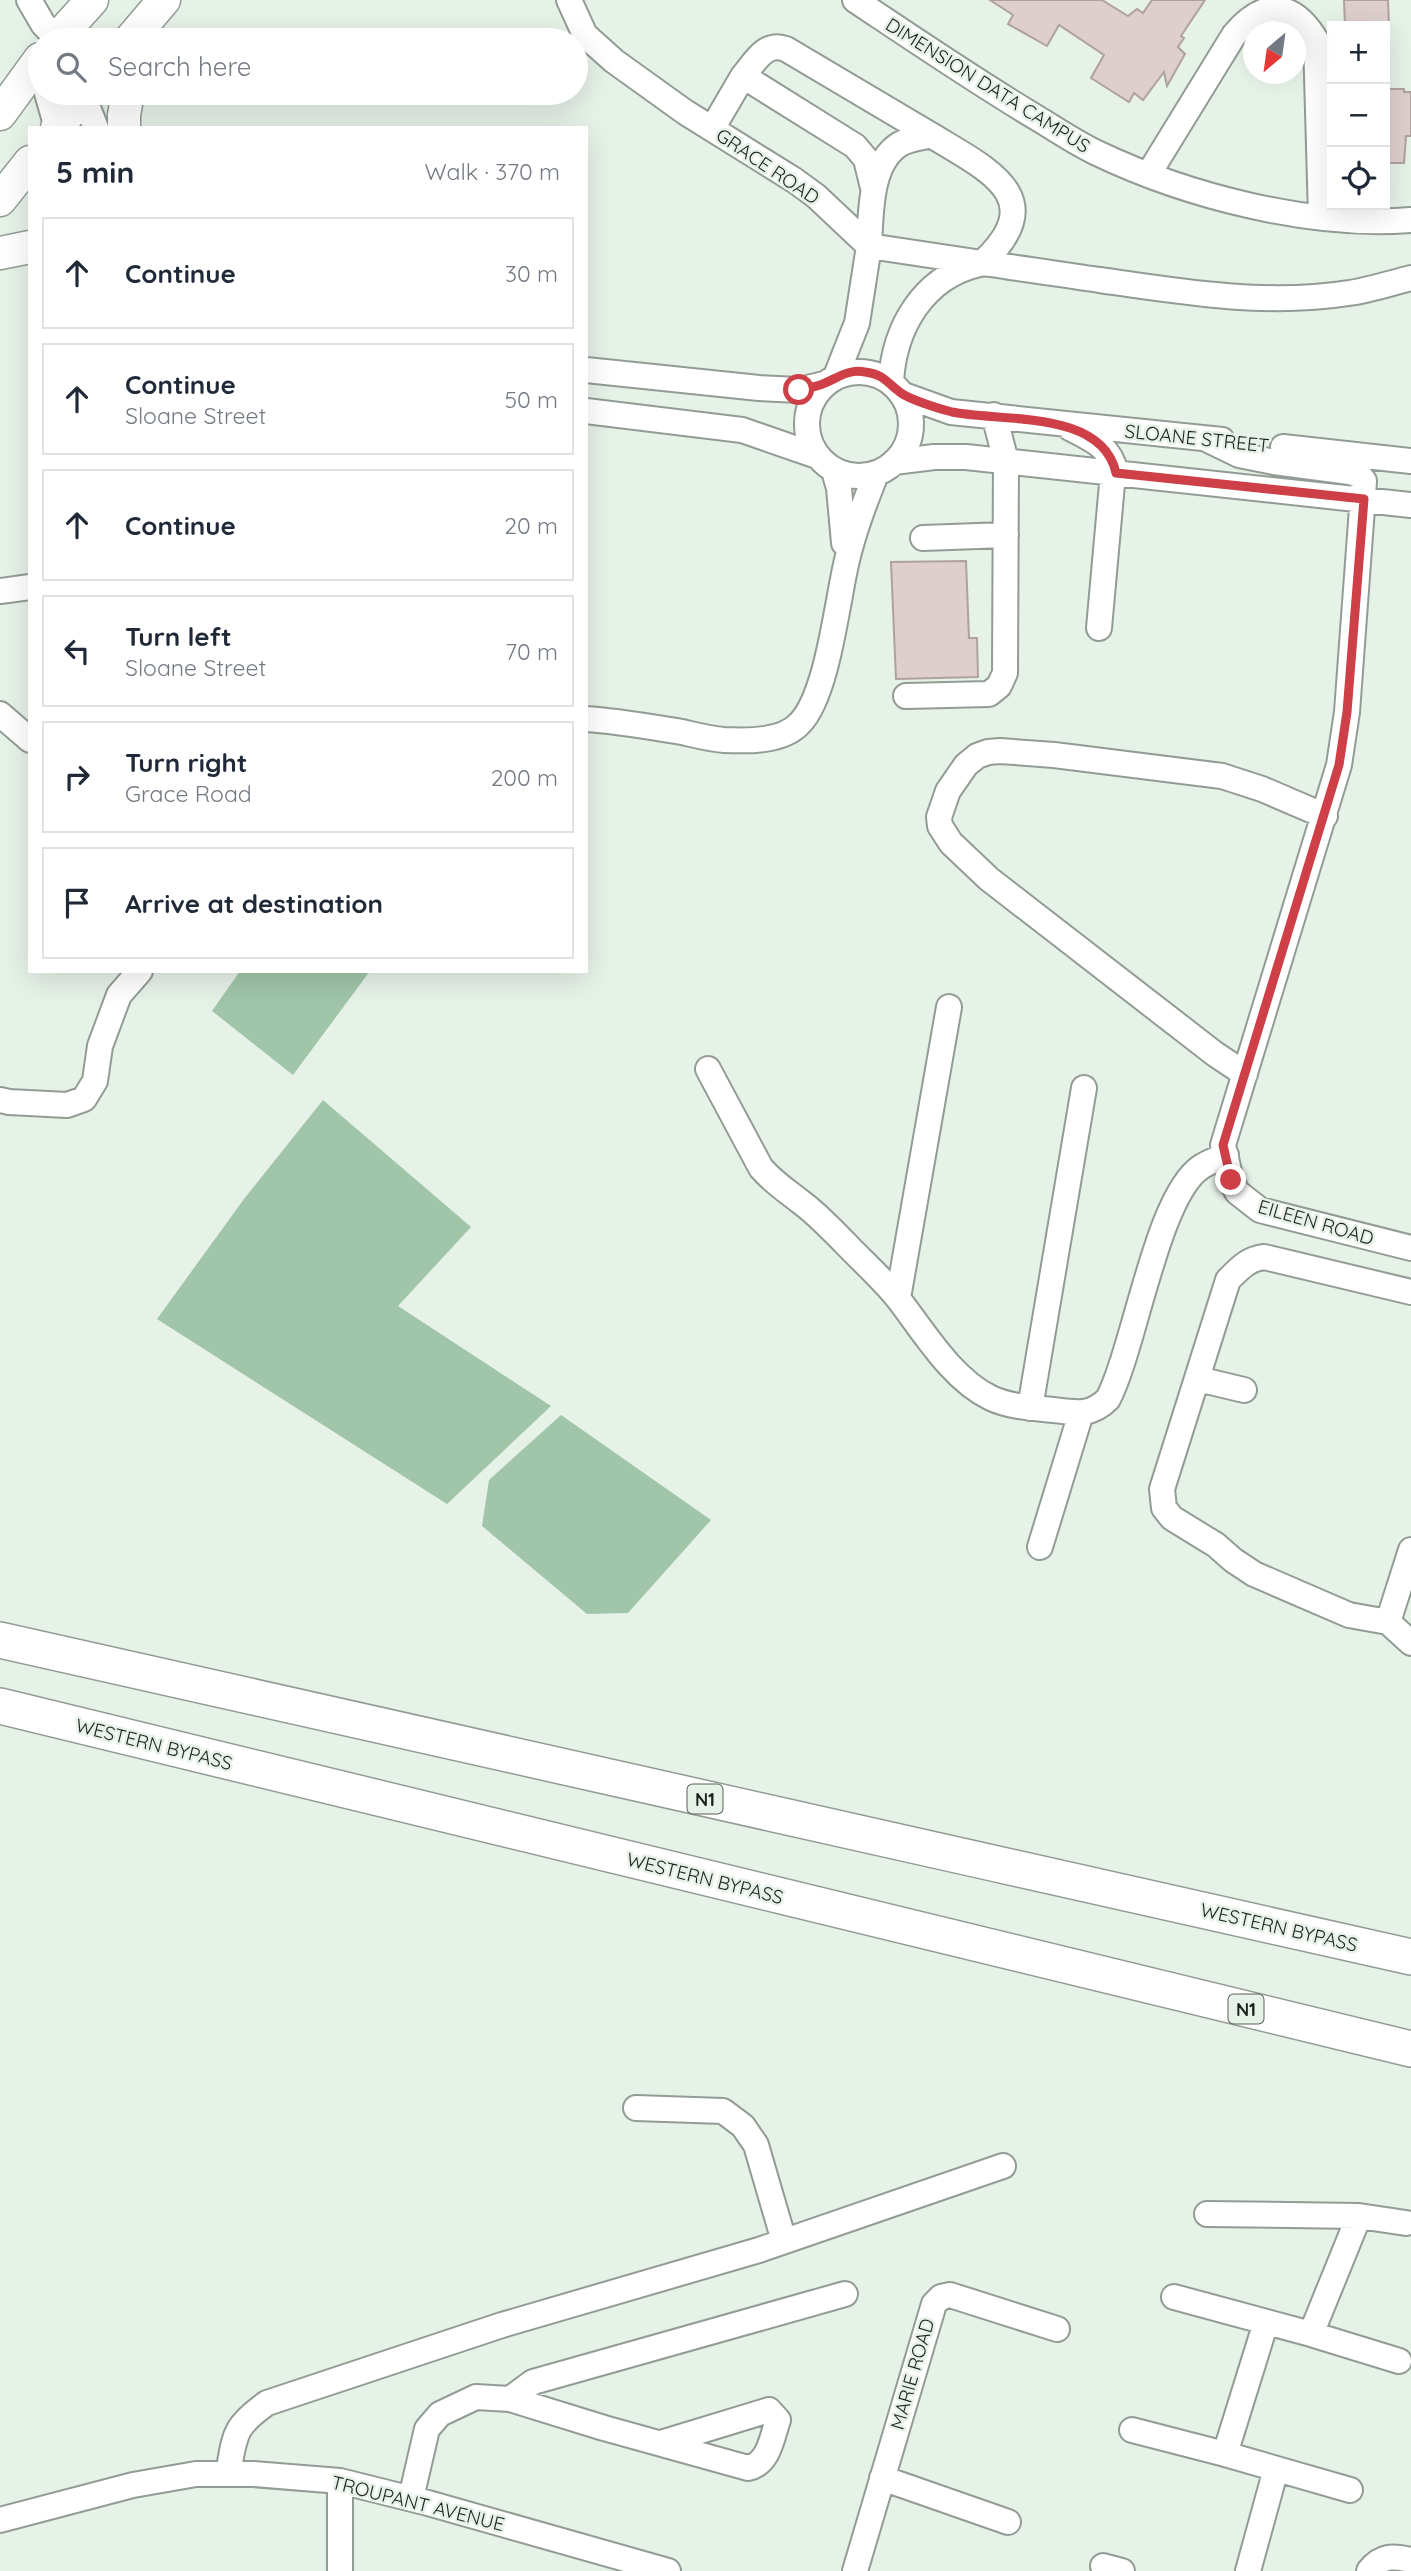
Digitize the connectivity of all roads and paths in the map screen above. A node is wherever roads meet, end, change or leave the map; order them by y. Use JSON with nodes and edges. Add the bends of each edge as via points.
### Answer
{"nodes":[{"id":1,"x":29,"y":0,"type":"edge"},
{"id":2,"x":92,"y":0,"type":"edge"},
{"id":3,"x":569,"y":0,"type":"edge"},
{"id":4,"x":855,"y":0,"type":"edge"},
{"id":5,"x":159,"y":5,"type":"edge"},
{"id":6,"x":39,"y":28,"type":"edge"},
{"id":7,"x":65,"y":28,"type":"edge"},
{"id":8,"x":140,"y":28,"type":"edge"},
{"id":9,"x":149,"y":28,"type":"edge"},
{"id":10,"x":580,"y":28,"type":"edge"},
{"id":11,"x":588,"y":38,"type":"edge"},
{"id":12,"x":28,"y":73,"type":"edge"},
{"id":13,"x":743,"y":76,"type":"junction"},
{"id":14,"x":50,"y":105,"type":"edge"},
{"id":15,"x":75,"y":105,"type":"edge"},
{"id":16,"x":87,"y":105,"type":"edge"},
{"id":17,"x":126,"y":105,"type":"edge"},
{"id":18,"x":0,"y":114,"type":"edge"},
{"id":19,"x":56,"y":126,"type":"edge"},
{"id":20,"x":59,"y":126,"type":"edge"},
{"id":21,"x":95,"y":126,"type":"edge"},
{"id":22,"x":124,"y":126,"type":"edge"},
{"id":23,"x":712,"y":129,"type":"junction"},
{"id":24,"x":931,"y":135,"type":"junction"},
{"id":25,"x":28,"y":165,"type":"edge"},
{"id":26,"x":1148,"y":175,"type":"junction"},
{"id":27,"x":873,"y":188,"type":"junction"},
{"id":28,"x":0,"y":200,"type":"edge"},
{"id":29,"x":1321,"y":217,"type":"junction"},
{"id":30,"x":1411,"y":220,"type":"edge"},
{"id":31,"x":869,"y":246,"type":"junction"},
{"id":32,"x":28,"y":247,"type":"edge"},
{"id":33,"x":0,"y":253,"type":"edge"},
{"id":34,"x":982,"y":263,"type":"junction"},
{"id":35,"x":1411,"y":278,"type":"edge"},
{"id":36,"x":588,"y":370,"type":"edge"},
{"id":37,"x":830,"y":380,"type":"junction"},
{"id":38,"x":896,"y":388,"type":"junction"},
{"id":39,"x":588,"y":411,"type":"edge"},
{"id":40,"x":994,"y":415,"type":"junction"},
{"id":41,"x":1060,"y":423,"type":"junction"},
{"id":42,"x":1206,"y":439,"type":"junction"},
{"id":43,"x":1006,"y":461,"type":"junction"},
{"id":44,"x":1411,"y":461,"type":"edge"},
{"id":45,"x":825,"y":463,"type":"junction"},
{"id":46,"x":885,"y":468,"type":"junction"},
{"id":47,"x":1114,"y":473,"type":"junction"},
{"id":48,"x":1364,"y":499,"type":"junction"},
{"id":49,"x":1411,"y":505,"type":"edge"},
{"id":50,"x":1006,"y":535,"type":"junction"},
{"id":51,"x":923,"y":538,"type":"dead end"},
{"id":52,"x":847,"y":558,"type":"junction"},
{"id":53,"x":28,"y":587,"type":"edge"},
{"id":54,"x":0,"y":591,"type":"edge"},
{"id":55,"x":1099,"y":628,"type":"dead end"},
{"id":56,"x":906,"y":695,"type":"dead end"},
{"id":57,"x":0,"y":714,"type":"edge"},
{"id":58,"x":588,"y":719,"type":"edge"},
{"id":59,"x":28,"y":738,"type":"edge"},
{"id":60,"x":1325,"y":816,"type":"junction"},
{"id":61,"x":138,"y":973,"type":"edge"},
{"id":62,"x":949,"y":1006,"type":"dead end"},
{"id":63,"x":708,"y":1069,"type":"dead end"},
{"id":64,"x":1245,"y":1074,"type":"junction"},
{"id":65,"x":1084,"y":1088,"type":"dead end"},
{"id":66,"x":0,"y":1100,"type":"edge"},
{"id":67,"x":1226,"y":1155,"type":"junction"},
{"id":68,"x":1411,"y":1248,"type":"edge"},
{"id":69,"x":1411,"y":1292,"type":"edge"},
{"id":70,"x":898,"y":1298,"type":"junction"},
{"id":71,"x":1198,"y":1379,"type":"junction"},
{"id":72,"x":1244,"y":1390,"type":"dead end"},
{"id":73,"x":1030,"y":1408,"type":"junction"},
{"id":74,"x":1081,"y":1413,"type":"junction"},
{"id":75,"x":1040,"y":1547,"type":"dead end"},
{"id":76,"x":1411,"y":1550,"type":"edge"},
{"id":77,"x":1388,"y":1622,"type":"junction"},
{"id":78,"x":0,"y":1640,"type":"edge"},
{"id":79,"x":1411,"y":1643,"type":"edge"},
{"id":80,"x":0,"y":1706,"type":"edge"},
{"id":81,"x":1411,"y":1958,"type":"edge"},
{"id":82,"x":1411,"y":2049,"type":"edge"},
{"id":83,"x":636,"y":2108,"type":"dead end"},
{"id":84,"x":1003,"y":2166,"type":"dead end"},
{"id":85,"x":1208,"y":2214,"type":"dead end"},
{"id":86,"x":1359,"y":2216,"type":"junction"},
{"id":87,"x":1406,"y":2223,"type":"dead end"},
{"id":88,"x":783,"y":2241,"type":"junction"},
{"id":89,"x":845,"y":2294,"type":"dead end"},
{"id":90,"x":1174,"y":2297,"type":"dead end"},
{"id":91,"x":1266,"y":2322,"type":"junction"},
{"id":92,"x":1057,"y":2329,"type":"dead end"},
{"id":93,"x":1311,"y":2334,"type":"junction"},
{"id":94,"x":1399,"y":2361,"type":"dead end"},
{"id":95,"x":510,"y":2399,"type":"junction"},
{"id":96,"x":1132,"y":2430,"type":"dead end"},
{"id":97,"x":661,"y":2443,"type":"dead end"},
{"id":98,"x":1225,"y":2454,"type":"junction"},
{"id":99,"x":1276,"y":2469,"type":"junction"},
{"id":100,"x":228,"y":2474,"type":"junction"},
{"id":101,"x":882,"y":2478,"type":"junction"},
{"id":102,"x":340,"y":2481,"type":"junction"},
{"id":103,"x":1350,"y":2490,"type":"dead end"},
{"id":104,"x":411,"y":2498,"type":"junction"},
{"id":105,"x":0,"y":2519,"type":"edge"},
{"id":106,"x":1008,"y":2522,"type":"dead end"},
{"id":107,"x":1411,"y":2560,"type":"edge"},
{"id":108,"x":340,"y":2571,"type":"edge"},
{"id":109,"x":667,"y":2571,"type":"edge"},
{"id":110,"x":856,"y":2571,"type":"edge"},
{"id":111,"x":1248,"y":2571,"type":"edge"},
{"id":112,"x":1369,"y":2571,"type":"edge"}],
"edges":[{"from":1,"to":6,"type":"street"},
{"from":2,"to":7,"type":"main road"},
{"from":3,"to":10,"type":"street","name":"GRACE ROAD"},
{"from":4,"to":26,"type":"street","name":"DIMENSION DATA CAMPUS","via":[[1012,103],[1095,152]]},
{"from":5,"to":8,"type":"main road"},
{"from":5,"to":9,"type":"main road"},
{"from":11,"to":23,"type":"street","name":"GRACE ROAD"},
{"from":12,"to":18,"type":"main road"},
{"from":13,"to":23,"type":"street"},
{"from":13,"to":24,"type":"street","via":[[765,50],[780,47]]},
{"from":13,"to":27,"type":"street","via":[[855,146],[866,159]]},
{"from":14,"to":19,"type":"street"},
{"from":15,"to":20,"type":"main road"},
{"from":16,"to":21,"type":"street"},
{"from":17,"to":22,"type":"main road"},
{"from":23,"to":31,"type":"street","name":"GRACE ROAD","via":[[816,196]]},
{"from":24,"to":27,"type":"street","via":[[898,145],[884,160]]},
{"from":24,"to":34,"type":"street","via":[[989,171],[1011,198],[1011,223],[998,248]]},
{"from":25,"to":28,"type":"main road"},
{"from":26,"to":29,"type":"street","name":"DIMENSION DATA CAMPUS","via":[[1226,199]]},
{"from":26,"to":29,"type":"street","via":[[1240,28],[1256,12],[1281,9],[1296,15],[1316,40]]},
{"from":27,"to":31,"type":"street"},
{"from":29,"to":30,"type":"street","name":"DIMENSION DATA CAMPUS"},
{"from":31,"to":34,"type":"street"},
{"from":31,"to":37,"type":"street","via":[[857,323],[849,349]]},
{"from":32,"to":33,"type":"main road"},
{"from":34,"to":35,"type":"street","via":[[1190,293],[1282,299],[1350,293]]},
{"from":34,"to":38,"type":"street","via":[[946,276],[912,311],[895,349]]},
{"from":36,"to":37,"type":"street","via":[[799,390]]},
{"from":37,"to":38,"type":"street","via":[[865,372],[879,375]]},
{"from":37,"to":45,"type":"street","via":[[814,396],[806,426],[809,442]]},
{"from":38,"to":40,"type":"street","name":"SLOANE STREET","via":[[951,412]]},
{"from":38,"to":46,"type":"street","via":[[908,407],[910,437],[904,451]]},
{"from":39,"to":45,"type":"street","via":[[742,429]]},
{"from":40,"to":41,"type":"street","name":"SLOANE STREET"},
{"from":40,"to":43,"type":"street"},
{"from":41,"to":42,"type":"street","name":"SLOANE STREET"},
{"from":41,"to":47,"type":"street","via":[[1107,451]]},
{"from":42,"to":44,"type":"street","name":"SLOANE STREET"},
{"from":42,"to":48,"type":"street","via":[[1239,455],[1359,475],[1364,481]]},
{"from":43,"to":46,"type":"street","via":[[950,456]]},
{"from":43,"to":47,"type":"street"},
{"from":43,"to":50,"type":"street"},
{"from":45,"to":46,"type":"street","via":[[848,475]]},
{"from":45,"to":52,"type":"street","via":[[839,488]]},
{"from":46,"to":52,"type":"street","via":[[860,511]]},
{"from":47,"to":48,"type":"street"},
{"from":47,"to":55,"type":"street"},
{"from":48,"to":49,"type":"street"},
{"from":48,"to":60,"type":"street","via":[[1347,712]]},
{"from":50,"to":51,"type":"street"},
{"from":50,"to":56,"type":"street","via":[[1005,673],[999,686],[989,694]]},
{"from":52,"to":58,"type":"street","via":[[820,690],[799,725],[764,739],[722,740]]},
{"from":53,"to":54,"type":"street"},
{"from":57,"to":59,"type":"street"},
{"from":60,"to":64,"type":"street"},
{"from":60,"to":64,"type":"street","via":[[1222,776],[1000,751],[988,752],[966,765],[948,791],[939,817],[951,843],[989,879]]},
{"from":61,"to":66,"type":"street","via":[[119,995],[100,1046],[94,1081],[84,1099],[67,1105]]},
{"from":62,"to":70,"type":"street"},
{"from":63,"to":70,"type":"street","via":[[761,1168],[803,1203]]},
{"from":64,"to":67,"type":"street","via":[[1223,1145]]},
{"from":65,"to":73,"type":"street"},
{"from":67,"to":68,"type":"street","name":"EILEEN ROAD","via":[[1237,1192],[1260,1210]]},
{"from":67,"to":74,"type":"street","via":[[1200,1167],[1187,1181],[1167,1217],[1112,1392],[1094,1411]]},
{"from":69,"to":71,"type":"street","via":[[1264,1257],[1251,1259],[1228,1280]]},
{"from":70,"to":73,"type":"street","via":[[932,1346],[978,1389],[992,1399]]},
{"from":71,"to":72,"type":"street"},
{"from":71,"to":77,"type":"street","via":[[1162,1489],[1164,1508],[1254,1574],[1349,1615]]},
{"from":73,"to":74,"type":"street"},
{"from":74,"to":75,"type":"street"},
{"from":76,"to":77,"type":"street"},
{"from":77,"to":79,"type":"street"},
{"from":78,"to":81,"type":"highway","name":"WESTERN BYPASS","number":"N1"},
{"from":80,"to":82,"type":"highway","name":"WESTERN BYPASS","number":"N1"},
{"from":83,"to":88,"type":"street","via":[[723,2110],[743,2126],[756,2145]]},
{"from":84,"to":88,"type":"street"},
{"from":85,"to":86,"type":"street"},
{"from":86,"to":87,"type":"street"},
{"from":86,"to":93,"type":"street"},
{"from":88,"to":100,"type":"street","via":[[502,2325],[267,2403],[236,2432]]},
{"from":89,"to":95,"type":"street","via":[[533,2382]]},
{"from":90,"to":91,"type":"street"},
{"from":91,"to":93,"type":"street"},
{"from":91,"to":98,"type":"street"},
{"from":92,"to":101,"type":"street","name":"MARIE ROAD","via":[[950,2295],[941,2297],[930,2311]]},
{"from":93,"to":94,"type":"street"},
{"from":95,"to":97,"type":"street"},
{"from":95,"to":104,"type":"street","via":[[476,2397],[440,2414],[428,2429]]},
{"from":96,"to":98,"type":"street"},
{"from":98,"to":99,"type":"street"},
{"from":99,"to":103,"type":"street"},
{"from":99,"to":111,"type":"street"},
{"from":100,"to":102,"type":"street","name":"TROUPANT AVENUE"},
{"from":100,"to":105,"type":"street","name":"TROUPANT AVENUE","via":[[196,2474],[133,2485]]},
{"from":101,"to":106,"type":"street"},
{"from":101,"to":110,"type":"street","name":"MARIE ROAD"},
{"from":102,"to":104,"type":"street","name":"TROUPANT AVENUE"},
{"from":102,"to":108,"type":"street"},
{"from":104,"to":109,"type":"street","name":"TROUPANT AVENUE"},
{"from":107,"to":112,"type":"street","via":[[1384,2558]]}]}
